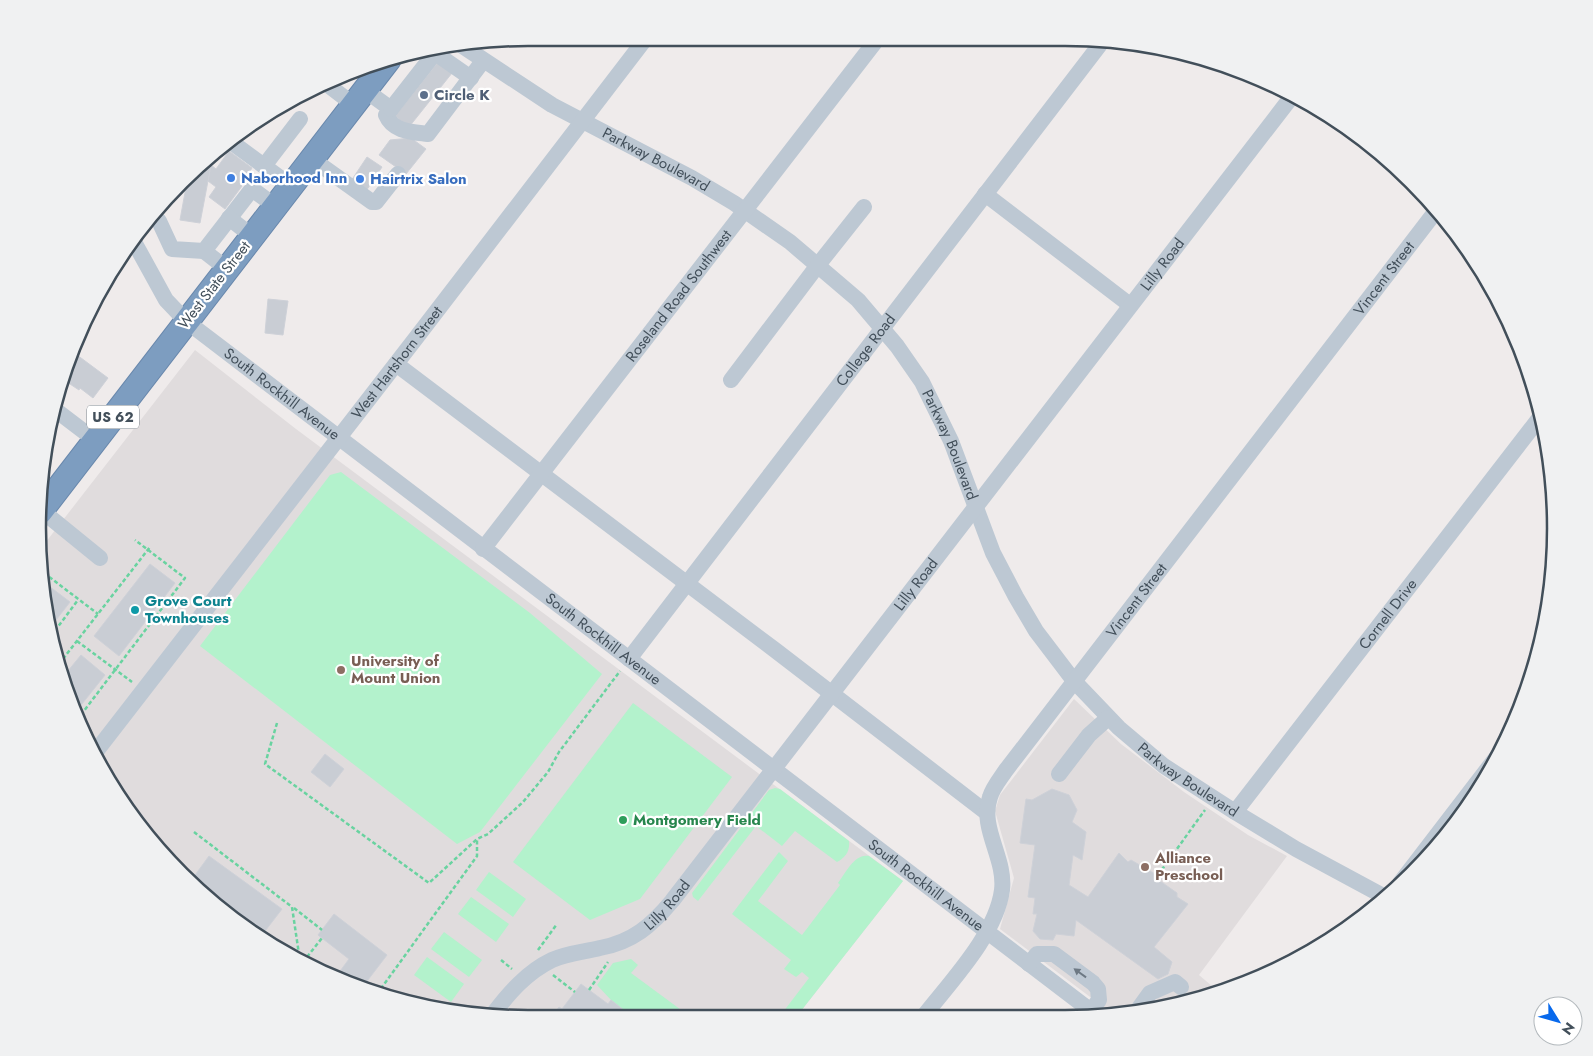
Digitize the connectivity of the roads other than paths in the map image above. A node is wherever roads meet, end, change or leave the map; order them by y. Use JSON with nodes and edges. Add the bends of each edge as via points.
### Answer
{"nodes":[{"id":1,"x":640,"y":46,"type":"edge"},
{"id":2,"x":872,"y":46,"type":"edge"},
{"id":3,"x":1098,"y":47,"type":"edge"},
{"id":4,"x":468,"y":50,"type":"edge"},
{"id":5,"x":438,"y":55,"type":"edge"},
{"id":6,"x":432,"y":56,"type":"edge"},
{"id":7,"x":484,"y":61,"type":"junction"},
{"id":8,"x":378,"y":71,"type":"edge"},
{"id":9,"x":471,"y":78,"type":"junction"},
{"id":10,"x":334,"y":88,"type":"edge"},
{"id":11,"x":359,"y":98,"type":"junction"},
{"id":12,"x":1287,"y":101,"type":"edge"},
{"id":13,"x":391,"y":108,"type":"junction"},
{"id":14,"x":300,"y":119,"type":"dead end"},
{"id":15,"x":582,"y":122,"type":"junction"},
{"id":16,"x":236,"y":145,"type":"edge"},
{"id":17,"x":312,"y":159,"type":"junction"},
{"id":18,"x":264,"y":166,"type":"junction"},
{"id":19,"x":398,"y":174,"type":"dead end"},
{"id":20,"x":291,"y":186,"type":"junction"},
{"id":21,"x":985,"y":194,"type":"junction"},
{"id":22,"x":275,"y":206,"type":"junction"},
{"id":23,"x":864,"y":207,"type":"dead end"},
{"id":24,"x":744,"y":210,"type":"junction"},
{"id":25,"x":1432,"y":216,"type":"edge"},
{"id":26,"x":230,"y":218,"type":"junction"},
{"id":27,"x":157,"y":221,"type":"edge"},
{"id":28,"x":252,"y":236,"type":"junction"},
{"id":29,"x":137,"y":247,"type":"edge"},
{"id":30,"x":204,"y":251,"type":"junction"},
{"id":31,"x":818,"y":265,"type":"junction"},
{"id":32,"x":227,"y":268,"type":"junction"},
{"id":33,"x":1130,"y":305,"type":"junction"},
{"id":34,"x":186,"y":321,"type":"junction"},
{"id":35,"x":882,"y":327,"type":"junction"},
{"id":36,"x":396,"y":364,"type":"junction"},
{"id":37,"x":731,"y":380,"type":"dead end"},
{"id":38,"x":61,"y":414,"type":"edge"},
{"id":39,"x":1535,"y":424,"type":"edge"},
{"id":40,"x":337,"y":437,"type":"junction"},
{"id":41,"x":95,"y":440,"type":"junction"},
{"id":42,"x":542,"y":473,"type":"junction"},
{"id":43,"x":47,"y":502,"type":"edge"},
{"id":44,"x":976,"y":506,"type":"junction"},
{"id":45,"x":46,"y":516,"type":"edge"},
{"id":46,"x":483,"y":549,"type":"junction"},
{"id":47,"x":100,"y":558,"type":"dead end"},
{"id":48,"x":686,"y":584,"type":"junction"},
{"id":49,"x":629,"y":660,"type":"junction"},
{"id":50,"x":1074,"y":681,"type":"junction"},
{"id":51,"x":831,"y":694,"type":"junction"},
{"id":52,"x":1108,"y":718,"type":"junction"},
{"id":53,"x":99,"y":747,"type":"edge"},
{"id":54,"x":773,"y":769,"type":"junction"},
{"id":55,"x":1059,"y":774,"type":"dead end"},
{"id":56,"x":1235,"y":812,"type":"junction"},
{"id":57,"x":987,"y":813,"type":"junction"},
{"id":58,"x":1379,"y":894,"type":"edge"},
{"id":59,"x":987,"y":932,"type":"junction"},
{"id":60,"x":1029,"y":964,"type":"junction"},
{"id":61,"x":1181,"y":987,"type":"dead end"},
{"id":62,"x":1143,"y":1003,"type":"edge"},
{"id":63,"x":497,"y":1009,"type":"edge"},
{"id":64,"x":1089,"y":1009,"type":"edge"},
{"id":65,"x":1096,"y":1009,"type":"edge"},
{"id":66,"x":928,"y":1010,"type":"edge"}],
"edges":[{"from":1,"to":15,"type":"street","name":"West Hartshorn Street"},
{"from":2,"to":24,"type":"street","name":"Roseland Road Southwest"},
{"from":3,"to":21,"type":"street","name":"College Road"},
{"from":4,"to":7,"type":"street","name":"Parkway Boulevard"},
{"from":5,"to":9,"type":"street"},
{"from":6,"to":13,"type":"street"},
{"from":7,"to":9,"type":"street"},
{"from":7,"to":15,"type":"street","name":"Parkway Boulevard"},
{"from":8,"to":11,"type":"highway","name":"West State Street","number":"US 62"},
{"from":9,"to":13,"type":"street","via":[[428,134],[401,130],[388,120],[386,115]]},
{"from":10,"to":11,"type":"street"},
{"from":11,"to":13,"type":"street"},
{"from":11,"to":17,"type":"highway","name":"West State Street","number":"US 62"},
{"from":12,"to":33,"type":"street","name":"Lilly Road"},
{"from":14,"to":18,"type":"street"},
{"from":15,"to":24,"type":"street","name":"Parkway Boulevard","via":[[692,178]]},
{"from":15,"to":36,"type":"street","name":"West Hartshorn Street"},
{"from":16,"to":18,"type":"street"},
{"from":17,"to":19,"type":"street","via":[[372,202],[376,202]]},
{"from":17,"to":20,"type":"highway","name":"West State Street","number":"US 62"},
{"from":18,"to":20,"type":"street"},
{"from":20,"to":22,"type":"highway","name":"West State Street","number":"US 62"},
{"from":21,"to":33,"type":"street"},
{"from":21,"to":35,"type":"street","name":"College Road"},
{"from":22,"to":26,"type":"street","via":[[252,189]]},
{"from":22,"to":28,"type":"highway","name":"West State Street","number":"US 62"},
{"from":23,"to":31,"type":"street"},
{"from":24,"to":31,"type":"street","name":"Parkway Boulevard"},
{"from":24,"to":42,"type":"street","name":"Roseland Road Southwest"},
{"from":25,"to":50,"type":"street","name":"Vincent Street"},
{"from":26,"to":28,"type":"street"},
{"from":26,"to":30,"type":"street"},
{"from":27,"to":30,"type":"street","via":[[172,248]]},
{"from":28,"to":32,"type":"highway","name":"West State Street","number":"US 62"},
{"from":29,"to":34,"type":"street","name":"South Rockhill Avenue","via":[[166,300]]},
{"from":30,"to":32,"type":"street"},
{"from":31,"to":35,"type":"street","name":"Parkway Boulevard","via":[[858,300]]},
{"from":31,"to":37,"type":"street"},
{"from":32,"to":34,"type":"highway","name":"West State Street","number":"US 62"},
{"from":33,"to":44,"type":"street","name":"Lilly Road"},
{"from":34,"to":40,"type":"street","name":"South Rockhill Avenue"},
{"from":34,"to":41,"type":"highway","name":"West State Street","number":"US 62"},
{"from":35,"to":44,"type":"street","name":"Parkway Boulevard","via":[[913,368],[940,417]]},
{"from":35,"to":48,"type":"street","name":"College Road"},
{"from":36,"to":40,"type":"street","name":"West Hartshorn Street"},
{"from":36,"to":42,"type":"street"},
{"from":38,"to":41,"type":"street"},
{"from":39,"to":56,"type":"street","name":"Cornell Drive"},
{"from":40,"to":46,"type":"street","name":"South Rockhill Avenue"},
{"from":40,"to":53,"type":"street","name":"West Hartshorn Street"},
{"from":41,"to":43,"type":"highway","name":"West State Street","number":"US 62"},
{"from":42,"to":46,"type":"street","name":"Roseland Road Southwest"},
{"from":42,"to":48,"type":"street"},
{"from":44,"to":50,"type":"street","name":"Parkway Boulevard","via":[[993,553],[1016,597]]},
{"from":44,"to":51,"type":"street","name":"Lilly Road"},
{"from":45,"to":47,"type":"street"},
{"from":46,"to":49,"type":"street","name":"South Rockhill Avenue"},
{"from":48,"to":49,"type":"street","name":"College Road"},
{"from":48,"to":51,"type":"street"},
{"from":49,"to":54,"type":"street","name":"South Rockhill Avenue"},
{"from":50,"to":52,"type":"street","name":"Parkway Boulevard"},
{"from":50,"to":57,"type":"street","name":"Vincent Street","via":[[994,787]]},
{"from":51,"to":54,"type":"street","name":"Lilly Road"},
{"from":51,"to":57,"type":"street"},
{"from":52,"to":55,"type":"street","via":[[1089,735]]},
{"from":52,"to":56,"type":"street","name":"Parkway Boulevard","via":[[1164,766]]},
{"from":54,"to":59,"type":"street","name":"South Rockhill Avenue"},
{"from":54,"to":63,"type":"street","name":"Lilly Road","via":[[655,921],[622,942],[550,961],[527,976]]},
{"from":56,"to":58,"type":"street","name":"Parkway Boulevard","via":[[1296,850]]},
{"from":57,"to":59,"type":"street","name":"Vincent Street","via":[[1003,879],[1000,900]]},
{"from":59,"to":60,"type":"street","name":"South Rockhill Avenue"},
{"from":59,"to":66,"type":"street","name":"Vincent Street"},
{"from":60,"to":64,"type":"street","name":"South Rockhill Avenue"},
{"from":65,"to":60,"type":"street","one_way":true,"via":[[1098,990],[1093,982],[1054,954],[1037,954]]},
{"from":61,"to":62,"type":"street","via":[[1175,982],[1150,993]]}]}
